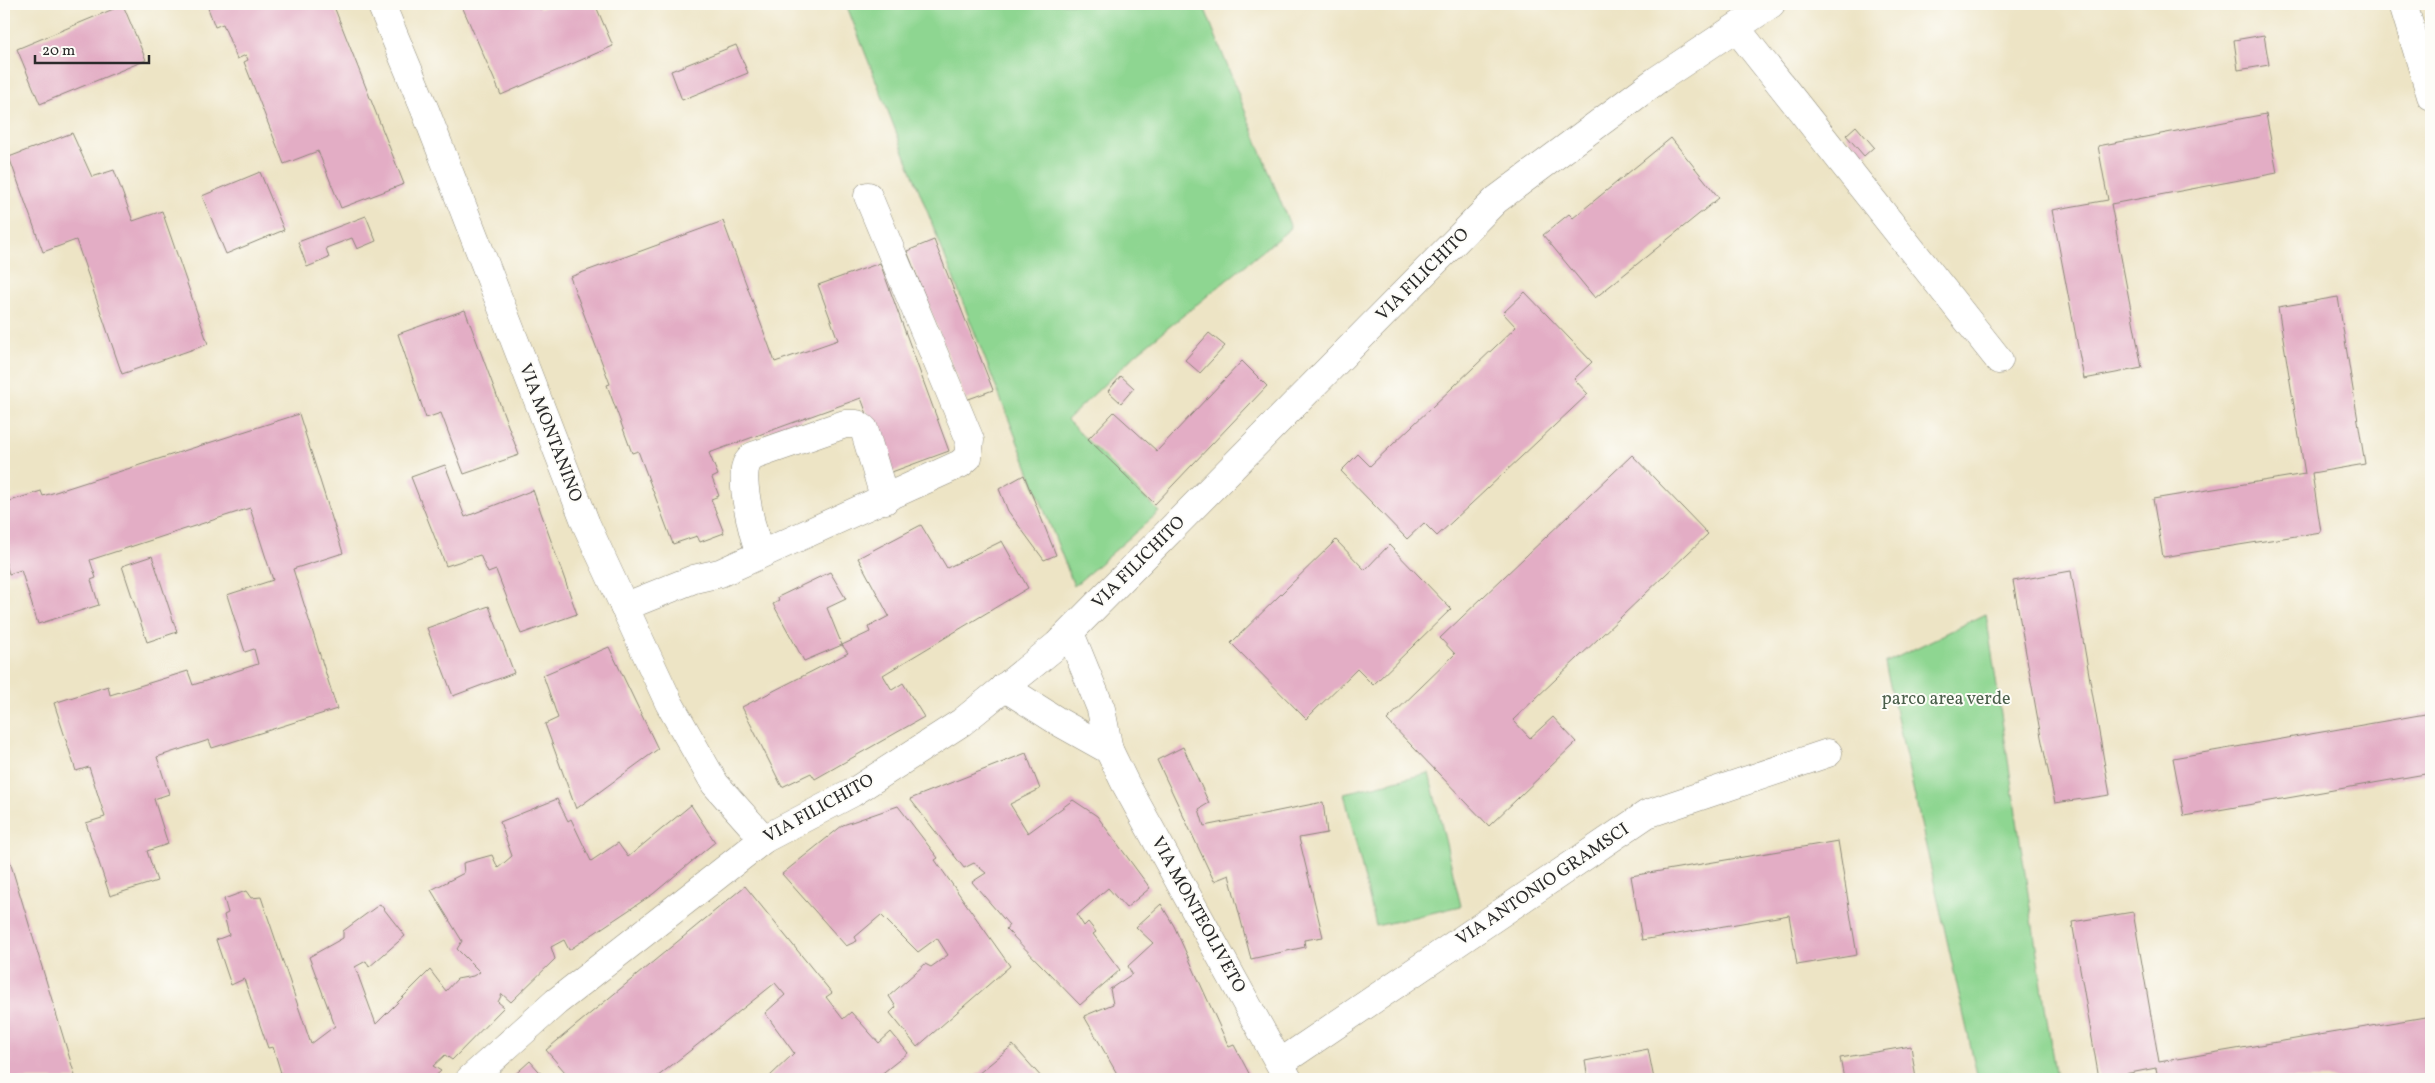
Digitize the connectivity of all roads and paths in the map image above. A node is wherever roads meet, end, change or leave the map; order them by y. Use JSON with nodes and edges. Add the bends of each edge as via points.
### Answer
{"nodes":[{"id":1,"x":381,"y":4,"type":"edge"},
{"id":2,"x":1771,"y":4,"type":"edge"},
{"id":3,"x":2402,"y":11,"type":"edge"},
{"id":4,"x":1736,"y":28,"type":"junction"},
{"id":5,"x":2431,"y":96,"type":"edge"},
{"id":6,"x":868,"y":196,"type":"dead end"},
{"id":7,"x":1999,"y":360,"type":"dead end"},
{"id":8,"x":885,"y":500,"type":"junction"},
{"id":9,"x":760,"y":554,"type":"junction"},
{"id":10,"x":624,"y":607,"type":"junction"},
{"id":11,"x":1070,"y":633,"type":"junction"},
{"id":12,"x":1004,"y":688,"type":"junction"},
{"id":13,"x":1109,"y":750,"type":"junction"},
{"id":14,"x":1828,"y":753,"type":"dead end"},
{"id":15,"x":764,"y":839,"type":"junction"},
{"id":16,"x":1284,"y":1071,"type":"edge"},
{"id":17,"x":470,"y":1079,"type":"edge"}],
"edges":[{"from":1,"to":10,"type":"street","name":"VIA MONTANINO","via":[[586,524]]},
{"from":2,"to":4,"type":"street","name":"VIA FILICHITO"},
{"from":3,"to":5,"type":"street"},
{"from":4,"to":7,"type":"street"},
{"from":4,"to":11,"type":"street","name":"VIA FILICHITO","via":[[1584,132],[1496,200]]},
{"from":6,"to":8,"type":"street","via":[[970,440],[968,457],[960,464]]},
{"from":8,"to":9,"type":"street"},
{"from":8,"to":9,"type":"street","via":[[864,429],[857,424],[845,424],[753,456],[746,463],[744,474],[753,535]]},
{"from":9,"to":10,"type":"street","via":[[720,573],[694,579]]},
{"from":10,"to":15,"type":"street","name":"VIA MONTANINO","via":[[669,703],[715,784]]},
{"from":11,"to":12,"type":"street","name":"VIA FILICHITO"},
{"from":11,"to":13,"type":"street","name":"VIA MONTEOLIVETO","via":[[1100,709]]},
{"from":12,"to":13,"type":"street"},
{"from":12,"to":15,"type":"street","name":"VIA FILICHITO","via":[[962,722],[852,793]]},
{"from":13,"to":16,"type":"street","name":"VIA MONTEOLIVETO"},
{"from":14,"to":16,"type":"street","name":"VIA ANTONIO GRAMSCI","via":[[1647,814]]},
{"from":15,"to":17,"type":"street","name":"VIA FILICHITO","via":[[556,1002]]}]}
